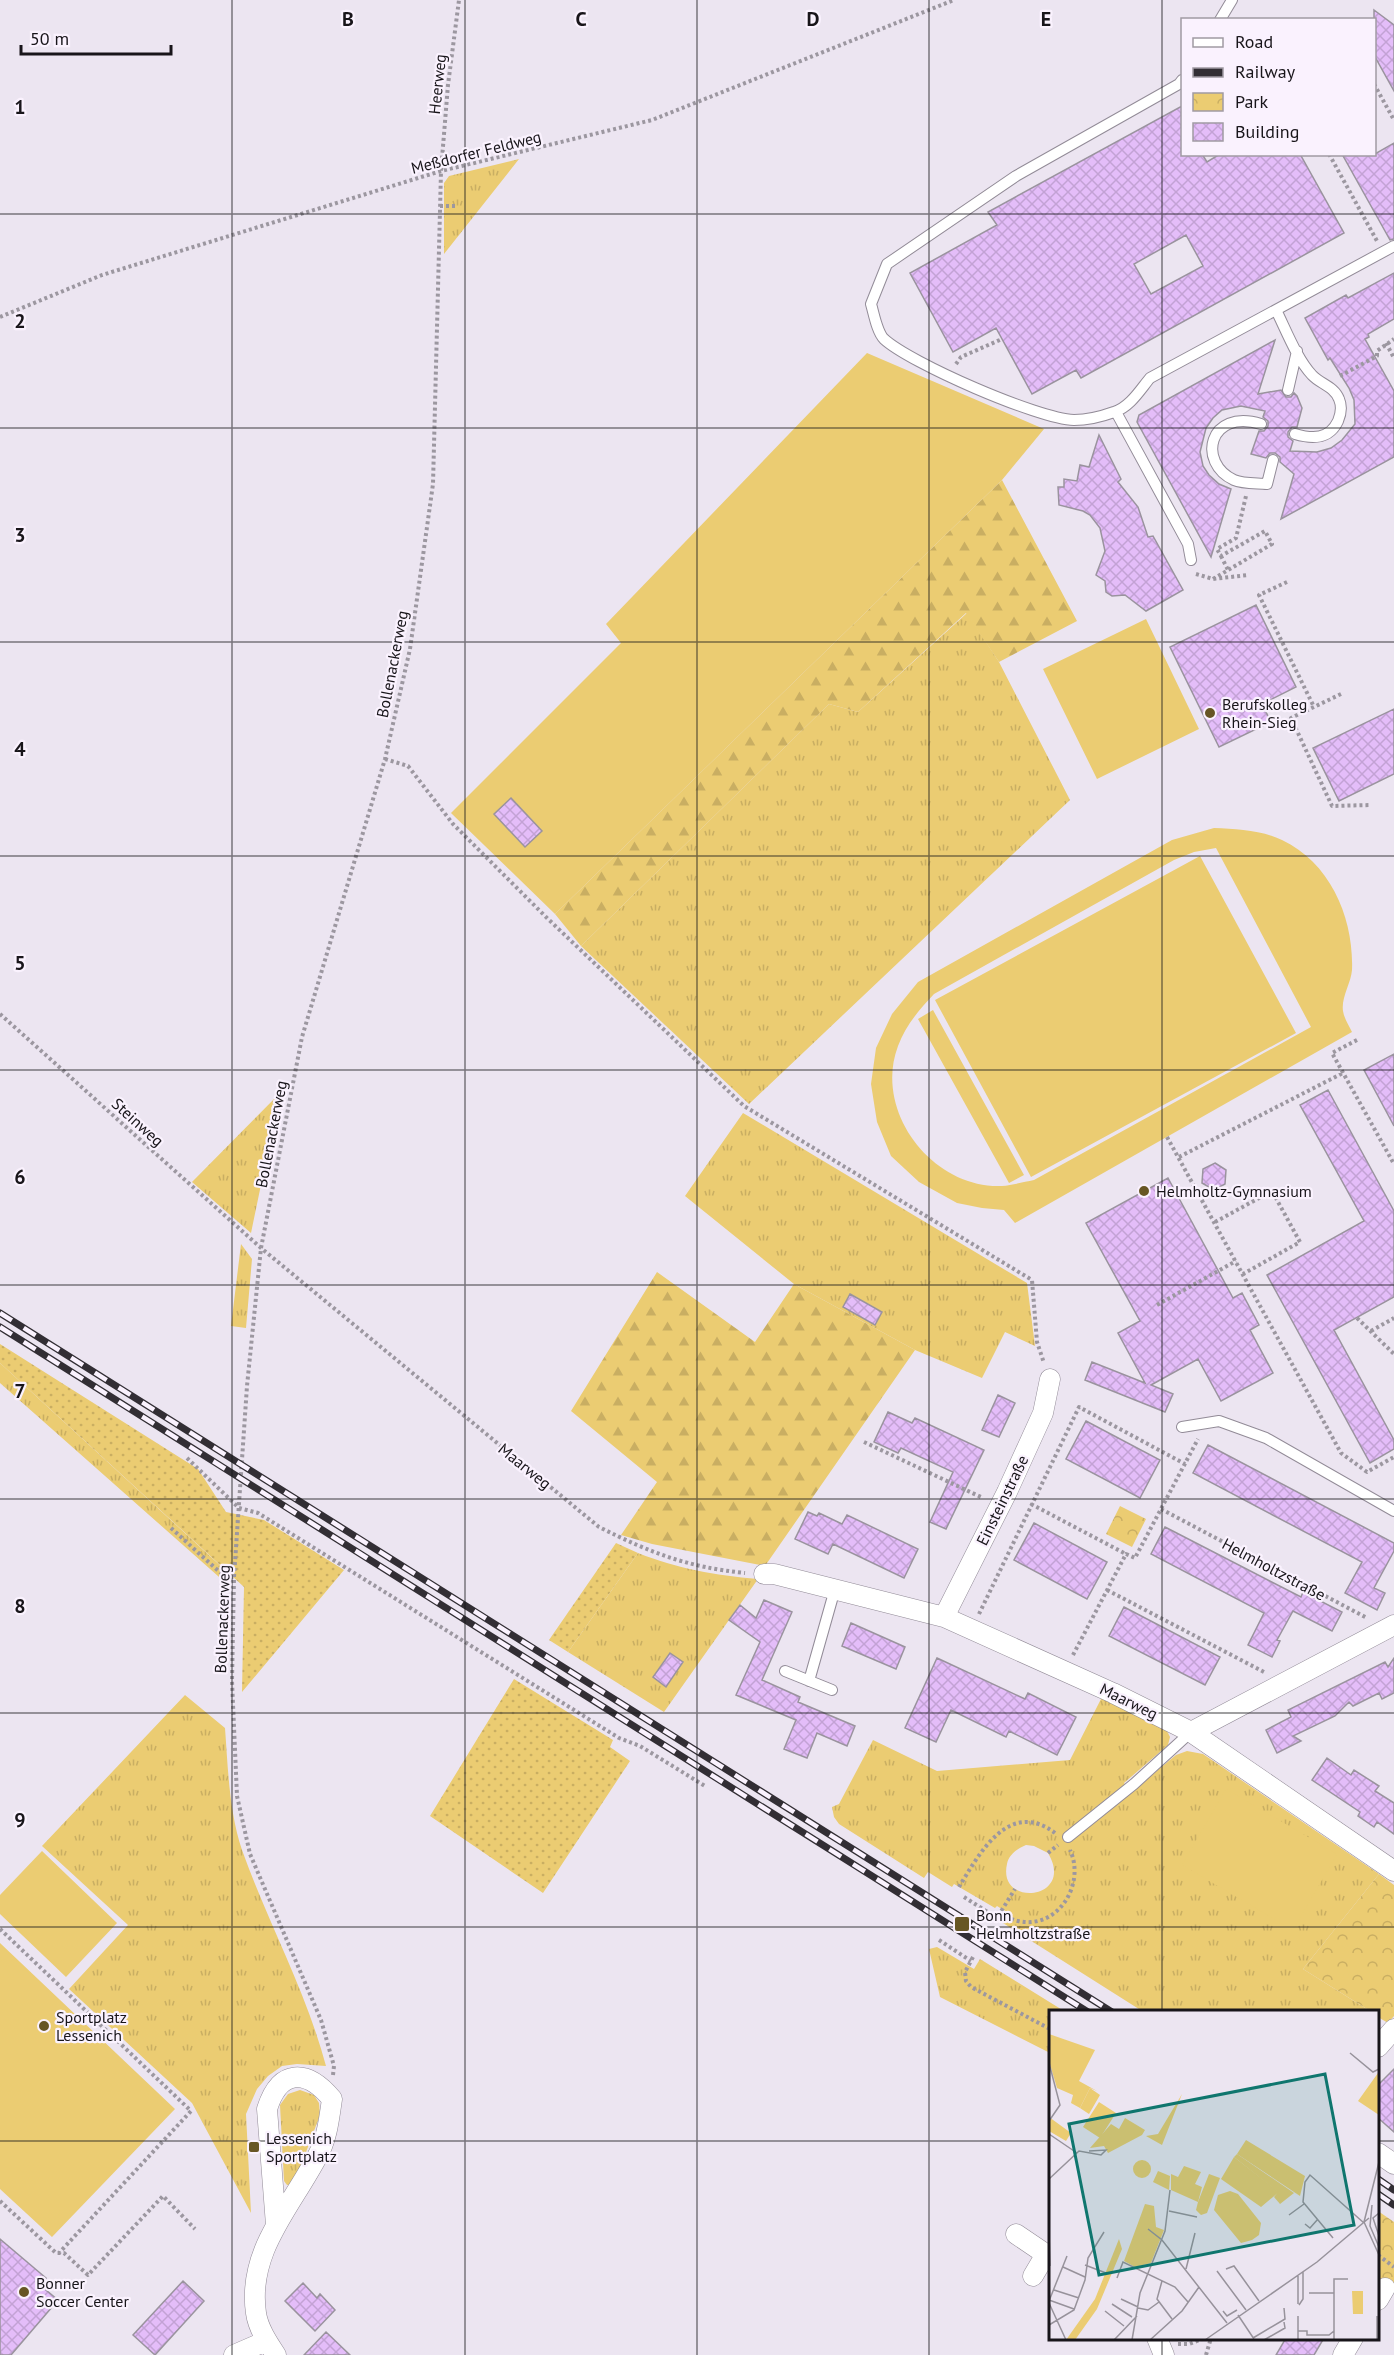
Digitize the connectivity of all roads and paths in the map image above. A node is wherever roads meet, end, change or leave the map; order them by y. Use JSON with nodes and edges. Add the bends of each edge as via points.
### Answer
{"nodes":[{"id":1,"x":459,"y":0,"type":"edge"},
{"id":2,"x":954,"y":0,"type":"edge"},
{"id":3,"x":1232,"y":0,"type":"edge"},
{"id":4,"x":1221,"y":18,"type":"edge"},
{"id":5,"x":1181,"y":81,"type":"edge"},
{"id":6,"x":1376,"y":88,"type":"edge"},
{"id":7,"x":1394,"y":120,"type":"edge"},
{"id":8,"x":1330,"y":156,"type":"edge"},
{"id":9,"x":441,"y":171,"type":"junction"},
{"id":10,"x":440,"y":206,"type":"junction"},
{"id":11,"x":456,"y":206,"type":"dead end"},
{"id":12,"x":1394,"y":246,"type":"edge"},
{"id":13,"x":1383,"y":252,"type":"junction"},
{"id":14,"x":1276,"y":310,"type":"junction"},
{"id":15,"x":0,"y":317,"type":"edge"},
{"id":16,"x":1002,"y":339,"type":"dead end"},
{"id":17,"x":1394,"y":339,"type":"edge"},
{"id":18,"x":1386,"y":343,"type":"junction"},
{"id":19,"x":1297,"y":351,"type":"junction"},
{"id":20,"x":961,"y":357,"type":"dead end"},
{"id":21,"x":1394,"y":358,"type":"edge"},
{"id":22,"x":1326,"y":384,"type":"junction"},
{"id":23,"x":1288,"y":390,"type":"dead end"},
{"id":24,"x":1116,"y":412,"type":"junction"},
{"id":25,"x":1261,"y":424,"type":"dead end"},
{"id":26,"x":1294,"y":434,"type":"dead end"},
{"id":27,"x":1273,"y":460,"type":"dead end"},
{"id":28,"x":1249,"y":482,"type":"junction"},
{"id":29,"x":1221,"y":556,"type":"junction"},
{"id":30,"x":1191,"y":560,"type":"dead end"},
{"id":31,"x":1228,"y":570,"type":"junction"},
{"id":32,"x":1213,"y":579,"type":"dead end"},
{"id":33,"x":1287,"y":582,"type":"dead end"},
{"id":34,"x":1341,"y":694,"type":"dead end"},
{"id":35,"x":1314,"y":707,"type":"junction"},
{"id":36,"x":385,"y":759,"type":"junction"},
{"id":37,"x":1371,"y":805,"type":"dead end"},
{"id":38,"x":0,"y":1014,"type":"edge"},
{"id":39,"x":1357,"y":1040,"type":"dead end"},
{"id":40,"x":1343,"y":1073,"type":"junction"},
{"id":41,"x":1167,"y":1137,"type":"dead end"},
{"id":42,"x":1179,"y":1157,"type":"junction"},
{"id":43,"x":1394,"y":1164,"type":"edge"},
{"id":44,"x":1215,"y":1222,"type":"junction"},
{"id":45,"x":261,"y":1248,"type":"junction"},
{"id":46,"x":1236,"y":1261,"type":"junction"},
{"id":47,"x":1243,"y":1274,"type":"junction"},
{"id":48,"x":1157,"y":1305,"type":"dead end"},
{"id":49,"x":1357,"y":1318,"type":"dead end"},
{"id":50,"x":1394,"y":1318,"type":"edge"},
{"id":51,"x":1371,"y":1331,"type":"junction"},
{"id":52,"x":1394,"y":1354,"type":"edge"},
{"id":53,"x":1050,"y":1379,"type":"joint"},
{"id":54,"x":1206,"y":1422,"type":"junction"},
{"id":55,"x":1182,"y":1427,"type":"dead end"},
{"id":56,"x":864,"y":1442,"type":"dead end"},
{"id":57,"x":187,"y":1458,"type":"dead end"},
{"id":58,"x":1394,"y":1458,"type":"edge"},
{"id":59,"x":1185,"y":1464,"type":"junction"},
{"id":60,"x":986,"y":1500,"type":"dead end"},
{"id":61,"x":1031,"y":1504,"type":"junction"},
{"id":62,"x":239,"y":1508,"type":"junction"},
{"id":63,"x":1161,"y":1509,"type":"junction"},
{"id":64,"x":1394,"y":1511,"type":"edge"},
{"id":65,"x":171,"y":1528,"type":"dead end"},
{"id":66,"x":1126,"y":1554,"type":"junction"},
{"id":67,"x":764,"y":1574,"type":"joint"},
{"id":68,"x":234,"y":1577,"type":"junction"},
{"id":69,"x":835,"y":1589,"type":"junction"},
{"id":70,"x":1107,"y":1590,"type":"junction"},
{"id":71,"x":947,"y":1611,"type":"junction"},
{"id":72,"x":1390,"y":1627,"type":"edge"},
{"id":73,"x":785,"y":1671,"type":"dead end"},
{"id":74,"x":1065,"y":1671,"type":"junction"},
{"id":75,"x":809,"y":1681,"type":"junction"},
{"id":76,"x":1283,"y":1682,"type":"junction"},
{"id":77,"x":832,"y":1690,"type":"dead end"},
{"id":78,"x":1191,"y":1732,"type":"junction"},
{"id":79,"x":705,"y":1786,"type":"dead end"},
{"id":80,"x":1064,"y":1840,"type":"junction"},
{"id":81,"x":1394,"y":1871,"type":"edge"},
{"id":82,"x":959,"y":1887,"type":"dead end"},
{"id":83,"x":1015,"y":1889,"type":"dead end"},
{"id":84,"x":964,"y":1897,"type":"dead end"},
{"id":85,"x":998,"y":1917,"type":"junction"},
{"id":86,"x":0,"y":1929,"type":"edge"},
{"id":87,"x":939,"y":1940,"type":"dead end"},
{"id":88,"x":1049,"y":2028,"type":"edge"},
{"id":89,"x":1394,"y":2029,"type":"edge"},
{"id":90,"x":1379,"y":2045,"type":"edge"},
{"id":91,"x":332,"y":2099,"type":"junction"},
{"id":92,"x":1379,"y":2154,"type":"edge"},
{"id":93,"x":1394,"y":2164,"type":"edge"},
{"id":94,"x":0,"y":2201,"type":"edge"},
{"id":95,"x":276,"y":2225,"type":"junction"},
{"id":96,"x":195,"y":2229,"type":"dead end"},
{"id":97,"x":1016,"y":2234,"type":"dead end"},
{"id":98,"x":59,"y":2253,"type":"junction"},
{"id":99,"x":1048,"y":2255,"type":"edge"},
{"id":100,"x":1379,"y":2256,"type":"edge"},
{"id":101,"x":1394,"y":2267,"type":"edge"},
{"id":102,"x":1033,"y":2276,"type":"dead end"},
{"id":103,"x":1200,"y":2340,"type":"edge"},
{"id":104,"x":1210,"y":2340,"type":"edge"},
{"id":105,"x":1352,"y":2340,"type":"edge"},
{"id":106,"x":1160,"y":2346,"type":"edge"},
{"id":107,"x":271,"y":2348,"type":"edge"},
{"id":108,"x":234,"y":2355,"type":"edge"},
{"id":109,"x":1206,"y":2355,"type":"edge"},
{"id":110,"x":1343,"y":2355,"type":"edge"}],
"edges":[{"from":1,"to":9,"type":"path","name":"Heerweg"},
{"from":2,"to":9,"type":"path","name":"Meßdorfer Feldweg","via":[[652,120]]},
{"from":3,"to":4,"type":"lane"},
{"from":5,"to":24,"type":"lane","via":[[1016,176],[887,264],[871,304],[882,338],[950,376],[1039,413],[1074,420]]},
{"from":6,"to":7,"type":"path"},
{"from":8,"to":13,"type":"path"},
{"from":9,"to":10,"type":"path","name":"Bollenackerweg"},
{"from":9,"to":15,"type":"path","name":"Meßdorfer Feldweg","via":[[102,275]]},
{"from":10,"to":11,"type":"path"},
{"from":10,"to":36,"type":"path","name":"Bollenackerweg","via":[[433,484],[410,649]]},
{"from":12,"to":13,"type":"lane"},
{"from":13,"to":14,"type":"lane"},
{"from":14,"to":19,"type":"lane"},
{"from":14,"to":24,"type":"lane","via":[[1150,378],[1132,401]]},
{"from":16,"to":20,"type":"path"},
{"from":17,"to":18,"type":"path"},
{"from":18,"to":21,"type":"path"},
{"from":18,"to":22,"type":"path","via":[[1377,356]]},
{"from":19,"to":22,"type":"lane","via":[[1312,376]]},
{"from":19,"to":23,"type":"lane"},
{"from":22,"to":26,"type":"lane","via":[[1339,399],[1341,414],[1334,429],[1323,436],[1308,438]]},
{"from":24,"to":30,"type":"lane","via":[[1188,544]]},
{"from":25,"to":28,"type":"lane","via":[[1231,421],[1219,430],[1212,448],[1220,469],[1234,480]]},
{"from":27,"to":28,"type":"lane","via":[[1267,484]]},
{"from":28,"to":29,"type":"path","via":[[1236,538],[1217,549]]},
{"from":29,"to":31,"type":"path"},
{"from":29,"to":31,"type":"path","via":[[1265,531],[1272,544]]},
{"from":31,"to":32,"type":"path"},
{"from":33,"to":35,"type":"path","via":[[1259,596]]},
{"from":34,"to":35,"type":"path"},
{"from":35,"to":37,"type":"path","via":[[1291,718],[1332,806]]},
{"from":36,"to":45,"type":"path","name":"Bollenackerweg","via":[[302,1037]]},
{"from":36,"to":53,"type":"path","via":[[408,766],[453,824],[744,1106],[1032,1280],[1036,1342]]},
{"from":38,"to":45,"type":"path","name":"Steinweg"},
{"from":39,"to":40,"type":"path","via":[[1332,1053]]},
{"from":40,"to":42,"type":"path"},
{"from":40,"to":43,"type":"path"},
{"from":41,"to":42,"type":"path"},
{"from":42,"to":44,"type":"path"},
{"from":44,"to":46,"type":"path"},
{"from":44,"to":47,"type":"path","via":[[1272,1191],[1278,1201],[1300,1242]]},
{"from":45,"to":62,"type":"path","name":"Bollenackerweg"},
{"from":45,"to":67,"type":"path","name":"Maarweg","via":[[599,1527],[642,1548],[696,1566]]},
{"from":46,"to":47,"type":"path"},
{"from":46,"to":48,"type":"path"},
{"from":47,"to":58,"type":"path","via":[[1341,1453],[1367,1472]]},
{"from":49,"to":51,"type":"path"},
{"from":50,"to":51,"type":"path"},
{"from":51,"to":52,"type":"path"},
{"from":53,"to":71,"type":"street","name":"Einsteinstraße","via":[[1043,1413]]},
{"from":54,"to":55,"type":"lane"},
{"from":54,"to":59,"type":"path"},
{"from":54,"to":64,"type":"lane","via":[[1219,1421],[1266,1438]]},
{"from":56,"to":60,"type":"path"},
{"from":57,"to":62,"type":"path"},
{"from":59,"to":61,"type":"path","via":[[1079,1407]]},
{"from":59,"to":63,"type":"path"},
{"from":61,"to":66,"type":"path"},
{"from":61,"to":71,"type":"path","via":[[977,1618]]},
{"from":62,"to":68,"type":"path","name":"Bollenackerweg"},
{"from":62,"to":79,"type":"path","via":[[258,1513],[618,1738],[640,1746]]},
{"from":63,"to":66,"type":"path","via":[[1135,1558]]},
{"from":63,"to":72,"type":"path","name":"Helmholtzstraße"},
{"from":65,"to":68,"type":"path","via":[[224,1576]]},
{"from":66,"to":70,"type":"path"},
{"from":67,"to":69,"type":"street","name":"Maarweg"},
{"from":68,"to":91,"type":"path","name":"Bollenackerweg","via":[[232,1681],[237,1796],[250,1854],[321,2020],[334,2066]]},
{"from":69,"to":71,"type":"street","name":"Maarweg"},
{"from":69,"to":75,"type":"lane"},
{"from":70,"to":74,"type":"path"},
{"from":70,"to":76,"type":"path"},
{"from":71,"to":74,"type":"street","name":"Maarweg"},
{"from":72,"to":76,"type":"street"},
{"from":73,"to":75,"type":"lane"},
{"from":74,"to":78,"type":"street","name":"Maarweg"},
{"from":75,"to":77,"type":"lane"},
{"from":76,"to":78,"type":"street"},
{"from":78,"to":80,"type":"lane"},
{"from":78,"to":81,"type":"street","name":"Maarweg"},
{"from":80,"to":82,"type":"path","via":[[1039,1824],[1011,1825],[985,1846]]},
{"from":80,"to":85,"type":"path","via":[[1075,1870],[1073,1889],[1064,1904],[1052,1915],[1038,1920]]},
{"from":83,"to":85,"type":"path"},
{"from":84,"to":85,"type":"path"},
{"from":86,"to":98,"type":"path","via":[[191,2111]]},
{"from":87,"to":88,"type":"path","via":[[972,1959],[965,1972],[971,1988]]},
{"from":89,"to":90,"type":"street"},
{"from":91,"to":95,"type":"street","via":[[328,2132],[318,2156]]},
{"from":91,"to":95,"type":"street","via":[[312,2080],[298,2076],[272,2092],[267,2109]]},
{"from":92,"to":93,"type":"street"},
{"from":94,"to":98,"type":"path"},
{"from":95,"to":107,"type":"street","via":[[258,2261],[255,2285],[256,2315]]},
{"from":96,"to":98,"type":"path","via":[[162,2196],[88,2275]]},
{"from":97,"to":99,"type":"street"},
{"from":99,"to":102,"type":"street"},
{"from":100,"to":101,"type":"path"},
{"from":103,"to":106,"type":"path"},
{"from":104,"to":109,"type":"path"},
{"from":105,"to":110,"type":"street"},
{"from":107,"to":108,"type":"street"}]}
